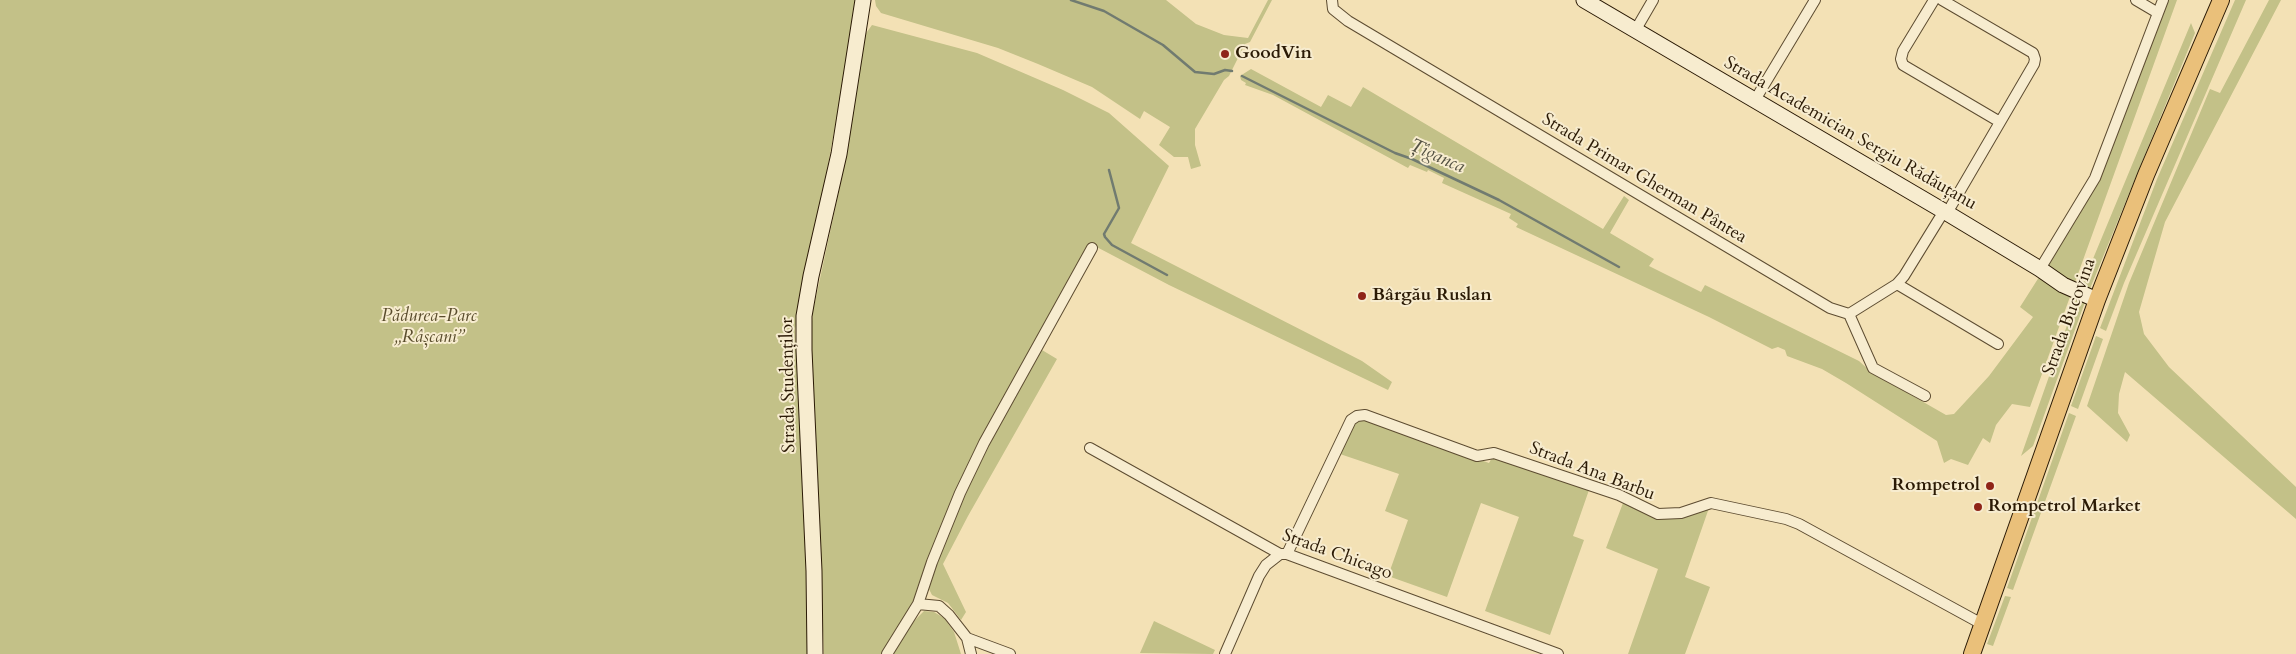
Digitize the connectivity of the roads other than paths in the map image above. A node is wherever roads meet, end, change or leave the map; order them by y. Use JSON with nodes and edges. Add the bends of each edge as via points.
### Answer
{"nodes":[{"id":1,"x":864,"y":0,"type":"edge"},
{"id":2,"x":1332,"y":0,"type":"edge"},
{"id":3,"x":1584,"y":0,"type":"edge"},
{"id":4,"x":1653,"y":0,"type":"edge"},
{"id":5,"x":1815,"y":0,"type":"edge"},
{"id":6,"x":1934,"y":0,"type":"edge"},
{"id":7,"x":1942,"y":0,"type":"edge"},
{"id":8,"x":2136,"y":0,"type":"edge"},
{"id":9,"x":2163,"y":0,"type":"edge"},
{"id":10,"x":2221,"y":0,"type":"edge"},
{"id":11,"x":2158,"y":13,"type":"junction"},
{"id":12,"x":1635,"y":31,"type":"junction"},
{"id":13,"x":1755,"y":100,"type":"junction"},
{"id":14,"x":2000,"y":122,"type":"junction"},
{"id":15,"x":1946,"y":212,"type":"junction"},
{"id":16,"x":1092,"y":248,"type":"dead end"},
{"id":17,"x":2040,"y":269,"type":"junction"},
{"id":18,"x":1897,"y":284,"type":"junction"},
{"id":19,"x":2097,"y":300,"type":"junction"},
{"id":20,"x":1849,"y":314,"type":"junction"},
{"id":21,"x":1998,"y":344,"type":"dead end"},
{"id":22,"x":1925,"y":396,"type":"dead end"},
{"id":23,"x":1090,"y":448,"type":"dead end"},
{"id":24,"x":1284,"y":554,"type":"junction"},
{"id":25,"x":918,"y":604,"type":"junction"},
{"id":26,"x":1982,"y":624,"type":"junction"},
{"id":27,"x":967,"y":638,"type":"junction"},
{"id":28,"x":815,"y":654,"type":"edge"},
{"id":29,"x":887,"y":654,"type":"edge"},
{"id":30,"x":971,"y":654,"type":"edge"},
{"id":31,"x":1010,"y":654,"type":"edge"},
{"id":32,"x":1225,"y":654,"type":"edge"},
{"id":33,"x":1558,"y":654,"type":"edge"},
{"id":34,"x":1972,"y":654,"type":"edge"}],
"edges":[{"from":1,"to":28,"type":"main road","name":"Strada Studenților","via":[[839,154],[804,316]]},
{"from":2,"to":20,"type":"street","name":"Strada Primar Gherman Pântea","via":[[1333,9],[1348,21],[1830,308]]},
{"from":3,"to":12,"type":"main road","name":"Strada Academician Sergiu Rădăuțanu"},
{"from":4,"to":12,"type":"street"},
{"from":5,"to":13,"type":"street"},
{"from":6,"to":14,"type":"street","via":[[1903,51],[1903,65]]},
{"from":7,"to":14,"type":"street","via":[[2034,56],[2034,64]]},
{"from":8,"to":11,"type":"street"},
{"from":9,"to":11,"type":"street"},
{"from":10,"to":19,"type":"main road","name":"Strada Bucovina"},
{"from":11,"to":17,"type":"street","via":[[2094,178]]},
{"from":12,"to":13,"type":"main road","name":"Strada Academician Sergiu Rădăuțanu"},
{"from":13,"to":15,"type":"main road","name":"Strada Academician Sergiu Rădăuțanu"},
{"from":14,"to":15,"type":"street"},
{"from":15,"to":17,"type":"main road","name":"Strada Academician Sergiu Rădăuțanu"},
{"from":15,"to":18,"type":"street"},
{"from":16,"to":25,"type":"street","via":[[984,443],[960,493]]},
{"from":17,"to":19,"type":"main road","name":"Strada Academician Sergiu Rădăuțanu","via":[[2063,285]]},
{"from":18,"to":20,"type":"street"},
{"from":18,"to":21,"type":"street"},
{"from":19,"to":26,"type":"main road","name":"Strada Bucovina"},
{"from":20,"to":22,"type":"street","via":[[1873,368]]},
{"from":23,"to":24,"type":"street","name":"Strada Chicago"},
{"from":24,"to":26,"type":"street","name":"Strada Ana Barbu","via":[[1351,420],[1365,415],[1477,456],[1494,452],[1619,495],[1658,514],[1681,513],[1711,503],[1786,519]]},
{"from":24,"to":32,"type":"street","via":[[1266,565],[1259,576]]},
{"from":24,"to":33,"type":"street","name":"Strada Chicago"},
{"from":25,"to":27,"type":"street","via":[[939,606]]},
{"from":25,"to":29,"type":"street"},
{"from":26,"to":34,"type":"main road","name":"Strada Bucovina"},
{"from":27,"to":30,"type":"street"},
{"from":27,"to":31,"type":"street"}]}
